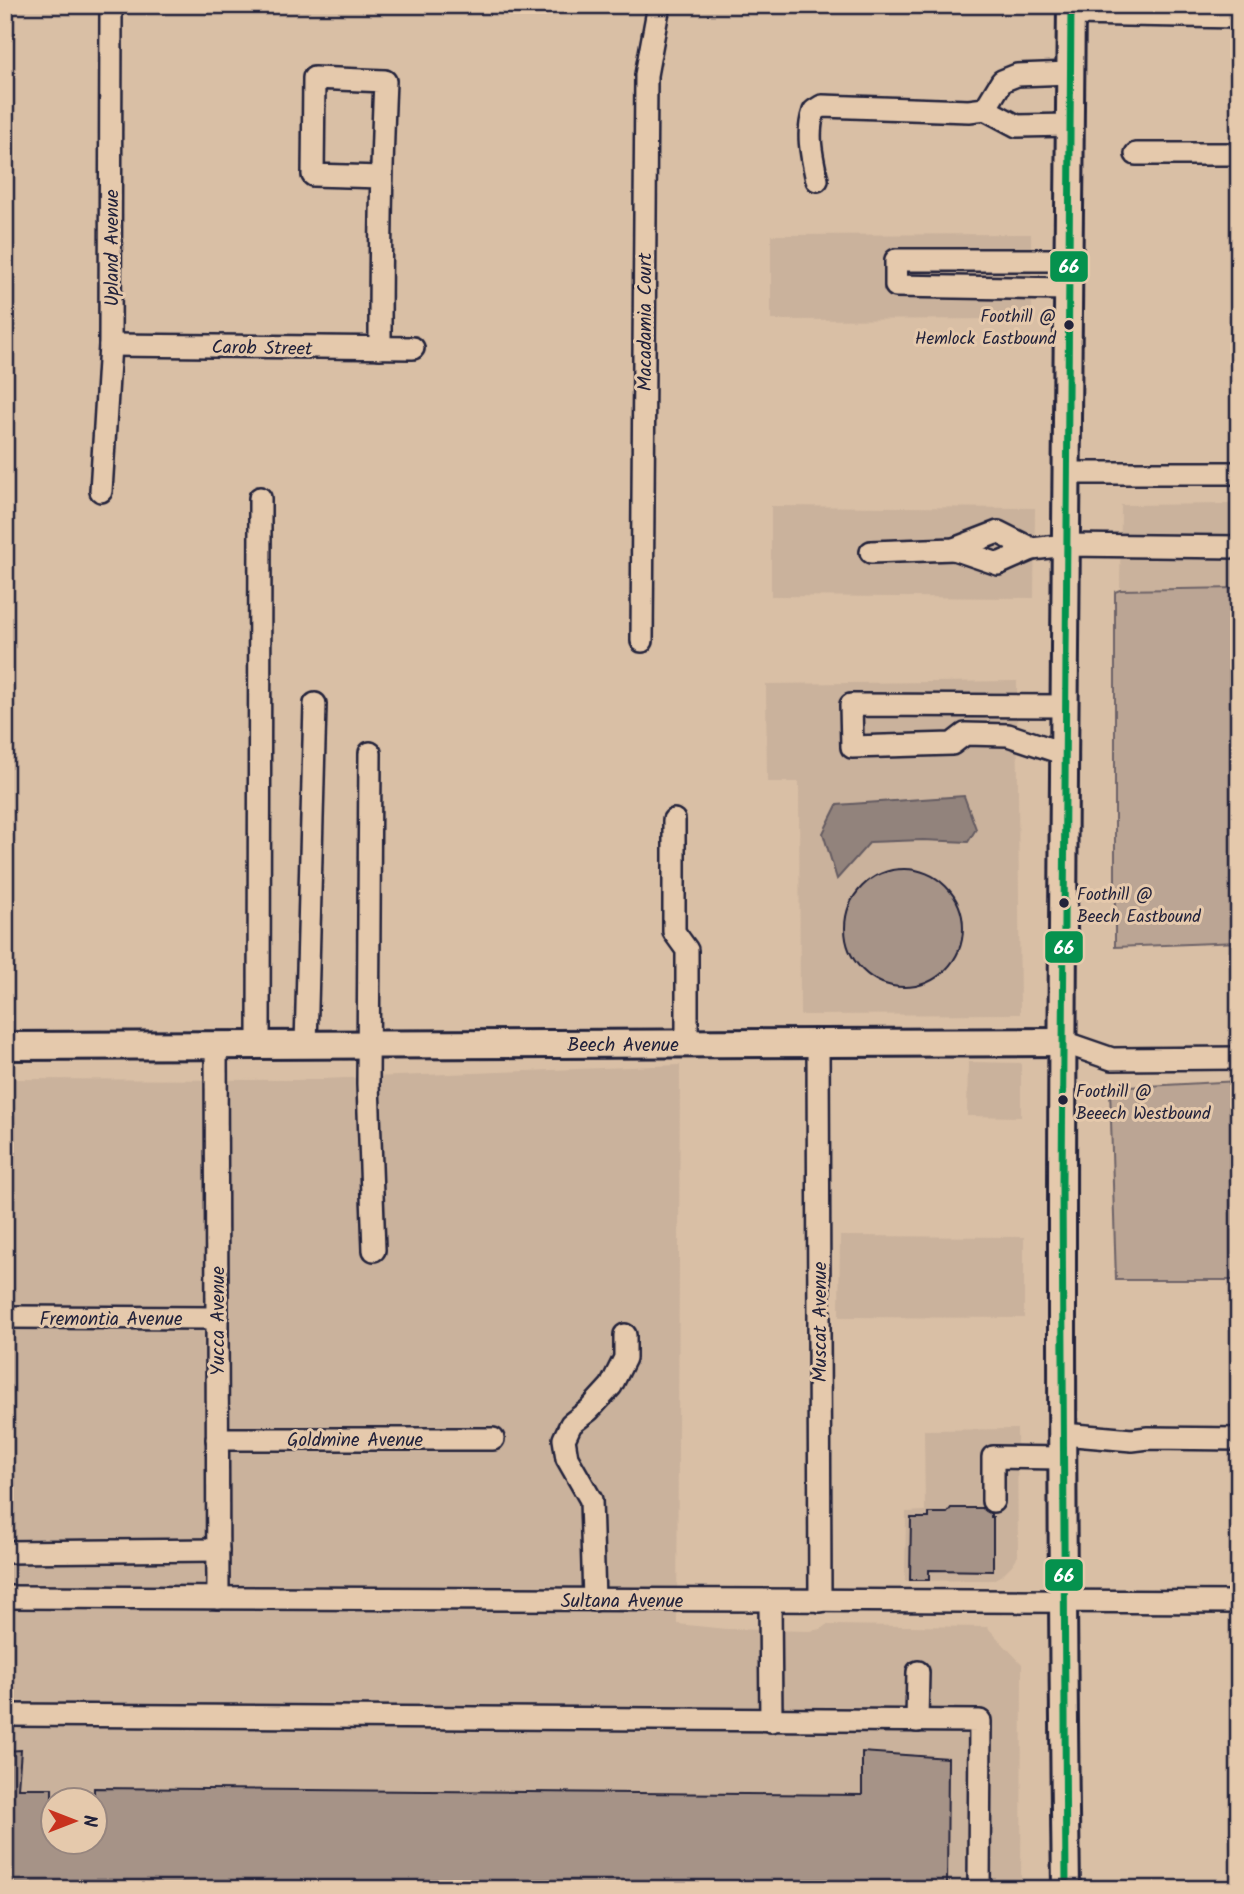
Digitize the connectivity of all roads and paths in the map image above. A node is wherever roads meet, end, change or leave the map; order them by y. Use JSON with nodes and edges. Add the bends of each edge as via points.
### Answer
{"nodes":[{"id":1,"x":111,"y":5,"type":"edge"},
{"id":2,"x":660,"y":5,"type":"edge"},
{"id":3,"x":1071,"y":9,"type":"edge"},
{"id":4,"x":1239,"y":17,"type":"edge"},
{"id":5,"x":1070,"y":73,"type":"junction"},
{"id":6,"x":985,"y":109,"type":"junction"},
{"id":7,"x":1070,"y":125,"type":"junction"},
{"id":8,"x":1239,"y":154,"type":"edge"},
{"id":9,"x":1136,"y":155,"type":"dead end"},
{"id":10,"x":381,"y":177,"type":"junction"},
{"id":11,"x":817,"y":180,"type":"dead end"},
{"id":12,"x":1067,"y":260,"type":"junction"},
{"id":13,"x":1067,"y":289,"type":"junction"},
{"id":14,"x":110,"y":345,"type":"junction"},
{"id":15,"x":380,"y":348,"type":"junction"},
{"id":16,"x":413,"y":348,"type":"dead end"},
{"id":17,"x":1066,"y":473,"type":"junction"},
{"id":18,"x":1239,"y":473,"type":"edge"},
{"id":19,"x":101,"y":491,"type":"dead end"},
{"id":20,"x":260,"y":498,"type":"dead end"},
{"id":21,"x":1066,"y":545,"type":"junction"},
{"id":22,"x":1239,"y":547,"type":"edge"},
{"id":23,"x":954,"y":549,"type":"junction"},
{"id":24,"x":1032,"y":550,"type":"junction"},
{"id":25,"x":871,"y":552,"type":"dead end"},
{"id":26,"x":642,"y":641,"type":"dead end"},
{"id":27,"x":315,"y":704,"type":"dead end"},
{"id":28,"x":1065,"y":706,"type":"junction"},
{"id":29,"x":370,"y":753,"type":"dead end"},
{"id":30,"x":1065,"y":754,"type":"junction"},
{"id":31,"x":674,"y":820,"type":"dead end"},
{"id":32,"x":1063,"y":1042,"type":"junction"},
{"id":33,"x":818,"y":1043,"type":"junction"},
{"id":34,"x":369,"y":1044,"type":"junction"},
{"id":35,"x":687,"y":1044,"type":"junction"},
{"id":36,"x":216,"y":1045,"type":"junction"},
{"id":37,"x":259,"y":1045,"type":"junction"},
{"id":38,"x":306,"y":1045,"type":"junction"},
{"id":39,"x":5,"y":1046,"type":"edge"},
{"id":40,"x":1239,"y":1058,"type":"edge"},
{"id":41,"x":374,"y":1250,"type":"dead end"},
{"id":42,"x":5,"y":1317,"type":"edge"},
{"id":43,"x":217,"y":1318,"type":"junction"},
{"id":44,"x":625,"y":1335,"type":"dead end"},
{"id":45,"x":217,"y":1439,"type":"junction"},
{"id":46,"x":493,"y":1439,"type":"dead end"},
{"id":47,"x":1239,"y":1439,"type":"edge"},
{"id":48,"x":1063,"y":1446,"type":"junction"},
{"id":49,"x":993,"y":1501,"type":"dead end"},
{"id":50,"x":218,"y":1550,"type":"junction"},
{"id":51,"x":5,"y":1552,"type":"edge"},
{"id":52,"x":5,"y":1597,"type":"edge"},
{"id":53,"x":218,"y":1598,"type":"junction"},
{"id":54,"x":594,"y":1600,"type":"junction"},
{"id":55,"x":770,"y":1601,"type":"junction"},
{"id":56,"x":820,"y":1601,"type":"junction"},
{"id":57,"x":1064,"y":1602,"type":"junction"},
{"id":58,"x":1239,"y":1602,"type":"edge"},
{"id":59,"x":918,"y":1672,"type":"dead end"},
{"id":60,"x":5,"y":1715,"type":"edge"},
{"id":61,"x":771,"y":1721,"type":"junction"},
{"id":62,"x":917,"y":1721,"type":"junction"},
{"id":63,"x":979,"y":1889,"type":"edge"},
{"id":64,"x":1066,"y":1889,"type":"edge"}],
"edges":[{"from":1,"to":14,"type":"street","name":"Upland Avenue"},
{"from":2,"to":26,"type":"street","name":"Macadamia Court","via":[[646,75]]},
{"from":3,"to":4,"type":"street"},
{"from":3,"to":5,"type":"main road"},
{"from":5,"to":6,"type":"street","via":[[1017,75],[1002,81]]},
{"from":5,"to":7,"type":"main road"},
{"from":6,"to":7,"type":"street","via":[[1017,126]]},
{"from":6,"to":11,"type":"street","via":[[822,106],[810,122]]},
{"from":7,"to":12,"type":"main road"},
{"from":8,"to":9,"type":"street"},
{"from":10,"to":10,"type":"street","via":[[313,175],[314,78],[385,81]]},
{"from":10,"to":15,"type":"street"},
{"from":12,"to":13,"type":"main road"},
{"from":12,"to":13,"type":"street","via":[[897,260],[897,286]]},
{"from":13,"to":17,"type":"main road"},
{"from":14,"to":15,"type":"street","name":"Carob Street"},
{"from":14,"to":19,"type":"street","name":"Upland Avenue"},
{"from":15,"to":16,"type":"street","name":"Carob Street"},
{"from":17,"to":18,"type":"street"},
{"from":17,"to":21,"type":"main road"},
{"from":20,"to":37,"type":"street"},
{"from":21,"to":22,"type":"street"},
{"from":21,"to":24,"type":"street"},
{"from":21,"to":28,"type":"main road"},
{"from":23,"to":24,"type":"street","via":[[998,564]]},
{"from":23,"to":24,"type":"street","via":[[998,533]]},
{"from":23,"to":25,"type":"street"},
{"from":27,"to":38,"type":"street"},
{"from":28,"to":30,"type":"main road"},
{"from":28,"to":30,"type":"street","via":[[852,705],[852,747],[952,744],[964,734],[1008,735]]},
{"from":29,"to":34,"type":"street"},
{"from":30,"to":32,"type":"main road"},
{"from":31,"to":35,"type":"street","via":[[674,932],[687,950]]},
{"from":32,"to":33,"type":"main road","name":"Beech Avenue"},
{"from":32,"to":40,"type":"street","name":"Beech Avenue","via":[[1112,1059]]},
{"from":32,"to":48,"type":"main road"},
{"from":33,"to":35,"type":"main road","name":"Beech Avenue"},
{"from":33,"to":56,"type":"street","name":"Muscat Avenue"},
{"from":34,"to":35,"type":"main road","name":"Beech Avenue"},
{"from":34,"to":38,"type":"main road","name":"Beech Avenue"},
{"from":34,"to":41,"type":"street"},
{"from":36,"to":37,"type":"main road","name":"Beech Avenue"},
{"from":36,"to":39,"type":"main road","name":"Beech Avenue"},
{"from":36,"to":43,"type":"street","name":"Yucca Avenue"},
{"from":37,"to":38,"type":"main road","name":"Beech Avenue"},
{"from":42,"to":43,"type":"street","name":"Fremontia Avenue"},
{"from":43,"to":45,"type":"street","name":"Yucca Avenue"},
{"from":44,"to":54,"type":"street","via":[[625,1358],[611,1386],[571,1424],[564,1439],[567,1458],[591,1500]]},
{"from":45,"to":46,"type":"street","name":"Goldmine Avenue"},
{"from":45,"to":50,"type":"street","name":"Yucca Avenue"},
{"from":47,"to":48,"type":"street","via":[[1148,1438]]},
{"from":48,"to":49,"type":"street","via":[[993,1457]]},
{"from":48,"to":57,"type":"main road"},
{"from":50,"to":51,"type":"street"},
{"from":50,"to":53,"type":"street","name":"Yucca Avenue"},
{"from":52,"to":53,"type":"street","name":"Sultana Avenue"},
{"from":53,"to":54,"type":"street","name":"Sultana Avenue"},
{"from":54,"to":55,"type":"street","name":"Sultana Avenue"},
{"from":55,"to":56,"type":"street","name":"Sultana Avenue"},
{"from":55,"to":61,"type":"street"},
{"from":56,"to":57,"type":"street","name":"Sultana Avenue"},
{"from":57,"to":58,"type":"street","name":"Sultana Avenue"},
{"from":57,"to":64,"type":"main road"},
{"from":59,"to":62,"type":"street"},
{"from":60,"to":61,"type":"street"},
{"from":61,"to":62,"type":"street"},
{"from":62,"to":63,"type":"street","via":[[980,1721]]}]}
